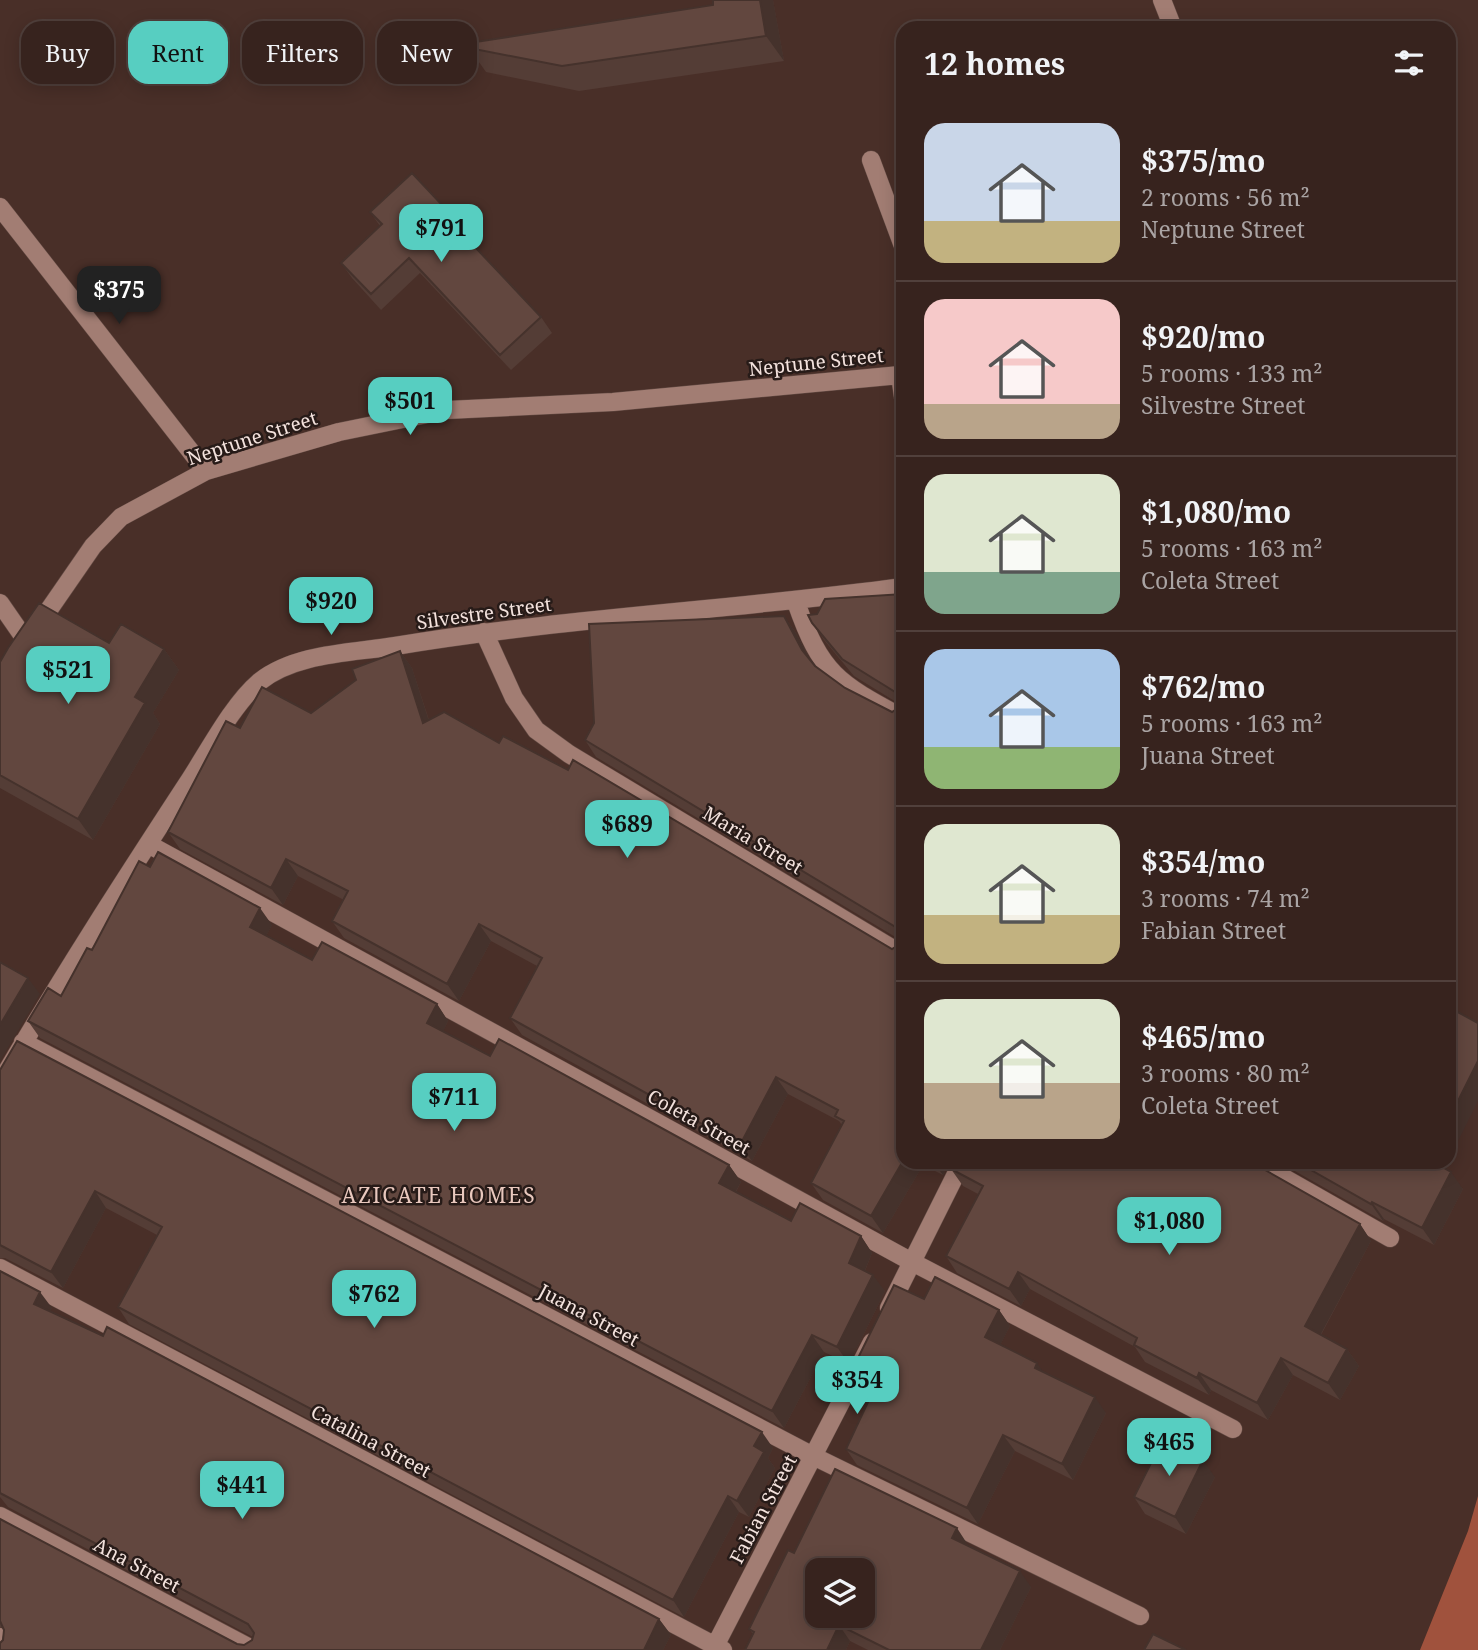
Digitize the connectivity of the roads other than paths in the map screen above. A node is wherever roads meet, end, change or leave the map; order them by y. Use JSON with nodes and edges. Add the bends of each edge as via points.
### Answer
{"nodes":[{"id":1,"x":1162,"y":0,"type":"edge"},
{"id":2,"x":1170,"y":21,"type":"edge"},
{"id":3,"x":871,"y":160,"type":"dead end"},
{"id":4,"x":0,"y":207,"type":"edge"},
{"id":5,"x":896,"y":227,"type":"edge"},
{"id":6,"x":896,"y":374,"type":"edge"},
{"id":7,"x":206,"y":471,"type":"junction"},
{"id":8,"x":896,"y":588,"type":"edge"},
{"id":9,"x":796,"y":602,"type":"junction"},
{"id":10,"x":0,"y":603,"type":"edge"},
{"id":11,"x":484,"y":632,"type":"junction"},
{"id":12,"x":27,"y":642,"type":"junction"},
{"id":13,"x":14,"y":662,"type":"edge"},
{"id":14,"x":896,"y":714,"type":"edge"},
{"id":15,"x":148,"y":844,"type":"junction"},
{"id":16,"x":896,"y":951,"type":"edge"},
{"id":17,"x":23,"y":1042,"type":"junction"},
{"id":18,"x":0,"y":1083,"type":"edge"},
{"id":19,"x":958,"y":1169,"type":"edge"},
{"id":20,"x":1268,"y":1169,"type":"edge"},
{"id":21,"x":1390,"y":1238,"type":"dead end"},
{"id":22,"x":912,"y":1262,"type":"junction"},
{"id":23,"x":0,"y":1268,"type":"edge"},
{"id":24,"x":1233,"y":1429,"type":"dead end"},
{"id":25,"x":815,"y":1457,"type":"junction"},
{"id":26,"x":0,"y":1516,"type":"edge"},
{"id":27,"x":1140,"y":1616,"type":"dead end"},
{"id":28,"x":0,"y":1637,"type":"edge"},
{"id":29,"x":717,"y":1649,"type":"edge"},
{"id":30,"x":5,"y":1650,"type":"edge"},
{"id":31,"x":254,"y":1650,"type":"edge"}],
"edges":[{"from":1,"to":2,"type":"street"},
{"from":3,"to":5,"type":"street"},
{"from":4,"to":7,"type":"street"},
{"from":6,"to":7,"type":"street","name":"Neptune Street","via":[[614,402],[447,410],[339,432]]},
{"from":7,"to":12,"type":"street","name":"Neptune Street","via":[[121,517],[93,546]]},
{"from":8,"to":9,"type":"street","name":"Silvestre Street"},
{"from":9,"to":11,"type":"street","name":"Silvestre Street"},
{"from":9,"to":14,"type":"street","via":[[822,662],[847,687]]},
{"from":10,"to":12,"type":"street"},
{"from":11,"to":15,"type":"street","name":"Silvestre Street","via":[[311,660],[282,668],[258,683]]},
{"from":11,"to":16,"type":"street","name":"Maria Street","via":[[513,698],[536,730]]},
{"from":12,"to":13,"type":"street","name":"Neptune Street"},
{"from":15,"to":17,"type":"street","name":"Silvestre Street"},
{"from":15,"to":22,"type":"street","name":"Coleta Street"},
{"from":17,"to":18,"type":"street","name":"Silvestre Street"},
{"from":17,"to":25,"type":"street","name":"Juana Street"},
{"from":19,"to":22,"type":"street","name":"Fabian Street"},
{"from":20,"to":21,"type":"street"},
{"from":22,"to":24,"type":"street","name":"Coleta Street"},
{"from":22,"to":25,"type":"street","name":"Fabian Street"},
{"from":23,"to":29,"type":"street","name":"Catalina Street"},
{"from":25,"to":27,"type":"street","name":"Juana Street"},
{"from":25,"to":29,"type":"street","name":"Fabian Street"},
{"from":26,"to":31,"type":"street","name":"Ana Street"},
{"from":28,"to":30,"type":"street"}]}
